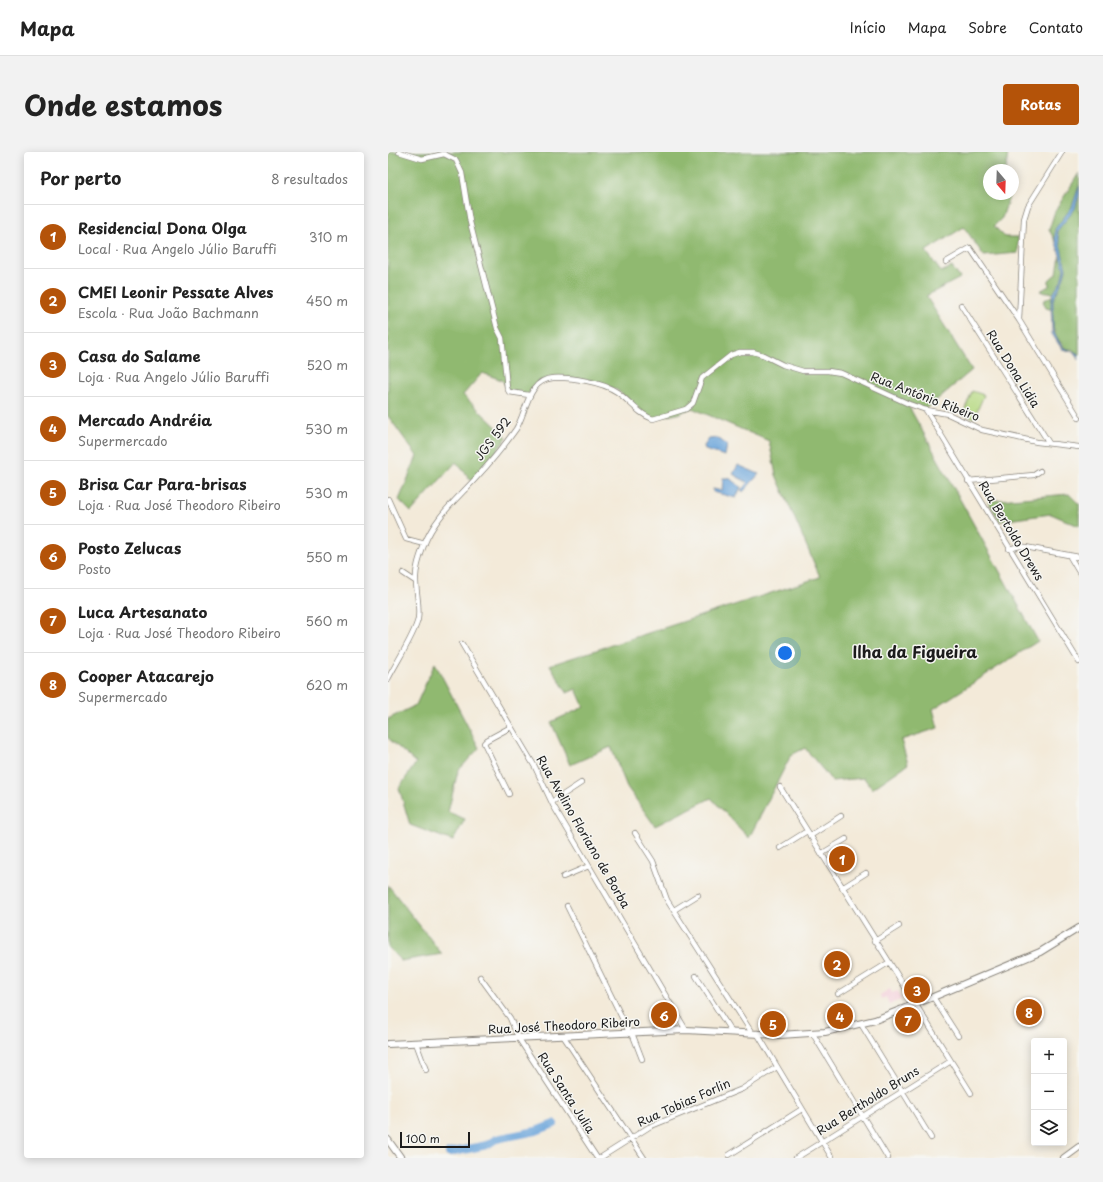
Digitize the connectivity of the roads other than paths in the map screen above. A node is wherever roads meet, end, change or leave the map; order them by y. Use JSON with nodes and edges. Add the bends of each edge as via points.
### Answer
{"nodes":[{"id":1,"x":399,"y":152,"type":"edge"},
{"id":2,"x":1062,"y":152,"type":"edge"},
{"id":3,"x":946,"y":262,"type":"dead end"},
{"id":4,"x":961,"y":305,"type":"dead end"},
{"id":5,"x":1019,"y":320,"type":"junction"},
{"id":6,"x":529,"y":395,"type":"junction"},
{"id":7,"x":926,"y":410,"type":"junction"},
{"id":8,"x":1079,"y":418,"type":"edge"},
{"id":9,"x":1048,"y":443,"type":"junction"},
{"id":10,"x":1079,"y":447,"type":"edge"},
{"id":11,"x":1040,"y":471,"type":"dead end"},
{"id":12,"x":968,"y":481,"type":"junction"},
{"id":13,"x":388,"y":499,"type":"edge"},
{"id":14,"x":425,"y":544,"type":"junction"},
{"id":15,"x":1009,"y":549,"type":"junction"},
{"id":16,"x":1069,"y":555,"type":"junction"},
{"id":17,"x":1079,"y":557,"type":"edge"},
{"id":18,"x":1079,"y":572,"type":"edge"},
{"id":19,"x":403,"y":573,"type":"dead end"},
{"id":20,"x":416,"y":581,"type":"junction"},
{"id":21,"x":462,"y":644,"type":"dead end"},
{"id":22,"x":1079,"y":662,"type":"edge"},
{"id":23,"x":388,"y":679,"type":"edge"},
{"id":24,"x":511,"y":727,"type":"junction"},
{"id":25,"x":581,"y":783,"type":"dead end"},
{"id":26,"x":780,"y":787,"type":"dead end"},
{"id":27,"x":509,"y":794,"type":"dead end"},
{"id":28,"x":552,"y":802,"type":"junction"},
{"id":29,"x":841,"y":816,"type":"dead end"},
{"id":30,"x":635,"y":833,"type":"dead end"},
{"id":31,"x":808,"y":833,"type":"junction"},
{"id":32,"x":846,"y":839,"type":"dead end"},
{"id":33,"x":780,"y":848,"type":"dead end"},
{"id":34,"x":821,"y":854,"type":"junction"},
{"id":35,"x":589,"y":866,"type":"junction"},
{"id":36,"x":866,"y":873,"type":"dead end"},
{"id":37,"x":563,"y":877,"type":"dead end"},
{"id":38,"x":842,"y":888,"type":"junction"},
{"id":39,"x":698,"y":895,"type":"dead end"},
{"id":40,"x":566,"y":906,"type":"dead end"},
{"id":41,"x":674,"y":910,"type":"junction"},
{"id":42,"x":899,"y":926,"type":"dead end"},
{"id":43,"x":1079,"y":928,"type":"edge"},
{"id":44,"x":875,"y":941,"type":"junction"},
{"id":45,"x":888,"y":963,"type":"junction"},
{"id":46,"x":696,"y":976,"type":"dead end"},
{"id":47,"x":480,"y":977,"type":"dead end"},
{"id":48,"x":838,"y":994,"type":"dead end"},
{"id":49,"x":933,"y":997,"type":"junction"},
{"id":50,"x":915,"y":1004,"type":"junction"},
{"id":51,"x":862,"y":1024,"type":"junction"},
{"id":52,"x":686,"y":1030,"type":"junction"},
{"id":53,"x":731,"y":1031,"type":"junction"},
{"id":54,"x":631,"y":1033,"type":"junction"},
{"id":55,"x":754,"y":1033,"type":"junction"},
{"id":56,"x":813,"y":1034,"type":"junction"},
{"id":57,"x":958,"y":1036,"type":"dead end"},
{"id":58,"x":564,"y":1037,"type":"junction"},
{"id":59,"x":519,"y":1039,"type":"junction"},
{"id":60,"x":416,"y":1043,"type":"junction"},
{"id":61,"x":388,"y":1044,"type":"edge"},
{"id":62,"x":642,"y":1059,"type":"dead end"},
{"id":63,"x":951,"y":1061,"type":"junction"},
{"id":64,"x":777,"y":1067,"type":"junction"},
{"id":65,"x":426,"y":1070,"type":"dead end"},
{"id":66,"x":903,"y":1091,"type":"junction"},
{"id":67,"x":971,"y":1093,"type":"dead end"},
{"id":68,"x":802,"y":1109,"type":"junction"},
{"id":69,"x":863,"y":1116,"type":"junction"},
{"id":70,"x":631,"y":1138,"type":"junction"},
{"id":71,"x":931,"y":1138,"type":"dead end"},
{"id":72,"x":388,"y":1140,"type":"edge"},
{"id":73,"x":822,"y":1142,"type":"junction"},
{"id":74,"x":1079,"y":1147,"type":"edge"},
{"id":75,"x":730,"y":1155,"type":"dead end"},
{"id":76,"x":401,"y":1158,"type":"edge"},
{"id":77,"x":598,"y":1158,"type":"edge"},
{"id":78,"x":644,"y":1158,"type":"edge"},
{"id":79,"x":796,"y":1158,"type":"edge"},
{"id":80,"x":832,"y":1158,"type":"edge"},
{"id":81,"x":888,"y":1158,"type":"edge"},
{"id":82,"x":1064,"y":1158,"type":"edge"}],
"edges":[{"from":1,"to":6,"type":"street","via":[[422,159],[444,154],[456,160],[462,173],[474,238],[497,328],[502,338],[507,388],[509,392]]},
{"from":2,"to":5,"type":"street","via":[[1028,206],[1024,219]]},
{"from":3,"to":5,"type":"street","via":[[970,248]]},
{"from":4,"to":9,"type":"street","name":"Rua Dona Lidia"},
{"from":5,"to":8,"type":"street"},
{"from":6,"to":7,"type":"street","name":"Rua Antônio Ribeiro","via":[[539,384],[552,378],[595,382],[616,392],[640,413],[653,419],[686,409],[696,397],[702,378],[722,361],[740,352],[763,355],[804,372],[841,373]]},
{"from":6,"to":14,"type":"street","name":"JGS 592","via":[[516,428],[475,479],[453,500],[433,527]]},
{"from":7,"to":9,"type":"street","name":"Rua Antônio Ribeiro","via":[[948,414],[982,430]]},
{"from":7,"to":12,"type":"street","name":"Rua Bertoldo Drews"},
{"from":9,"to":10,"type":"street","name":"Rua Antônio Ribeiro"},
{"from":11,"to":12,"type":"street","via":[[1034,475]]},
{"from":12,"to":15,"type":"street","name":"Rua Bertoldo Drews"},
{"from":13,"to":14,"type":"street","via":[[406,539]]},
{"from":14,"to":20,"type":"street","name":"JGS 592","via":[[416,570]]},
{"from":15,"to":16,"type":"street","via":[[1020,546]]},
{"from":15,"to":22,"type":"street","name":"Rua Bertoldo Drews"},
{"from":16,"to":17,"type":"street"},
{"from":16,"to":18,"type":"street"},
{"from":19,"to":20,"type":"street"},
{"from":20,"to":23,"type":"street","name":"JGS 592","via":[[419,600],[418,620]]},
{"from":21,"to":24,"type":"street","name":"Rua Avelino Floriano de Borba"},
{"from":24,"to":27,"type":"street","via":[[484,744]]},
{"from":24,"to":28,"type":"street","name":"Rua Avelino Floriano de Borba"},
{"from":25,"to":28,"type":"street"},
{"from":26,"to":31,"type":"street"},
{"from":28,"to":35,"type":"street","name":"Rua Avelino Floriano de Borba"},
{"from":29,"to":31,"type":"street"},
{"from":30,"to":41,"type":"street","via":[[653,861],[663,893]]},
{"from":31,"to":33,"type":"street"},
{"from":31,"to":34,"type":"street"},
{"from":32,"to":34,"type":"street"},
{"from":34,"to":38,"type":"street"},
{"from":35,"to":37,"type":"street"},
{"from":35,"to":52,"type":"street","name":"Rua Avelino Floriano de Borba"},
{"from":36,"to":38,"type":"street"},
{"from":38,"to":44,"type":"street"},
{"from":39,"to":41,"type":"street"},
{"from":40,"to":54,"type":"street"},
{"from":41,"to":55,"type":"street"},
{"from":42,"to":44,"type":"street"},
{"from":43,"to":49,"type":"main road","name":"Rua José Theodoro Ribeiro","via":[[1040,952]]},
{"from":44,"to":45,"type":"street"},
{"from":45,"to":48,"type":"street"},
{"from":45,"to":50,"type":"street"},
{"from":46,"to":53,"type":"street"},
{"from":47,"to":59,"type":"street","name":"Rua Santa Julia","via":[[510,1018]]},
{"from":49,"to":50,"type":"main road","name":"Rua José Theodoro Ribeiro"},
{"from":49,"to":57,"type":"street"},
{"from":50,"to":51,"type":"main road","name":"Rua José Theodoro Ribeiro"},
{"from":50,"to":63,"type":"street"},
{"from":51,"to":56,"type":"main road","name":"Rua José Theodoro Ribeiro"},
{"from":51,"to":66,"type":"street"},
{"from":52,"to":53,"type":"main road","name":"Rua José Theodoro Ribeiro"},
{"from":52,"to":54,"type":"main road","name":"Rua José Theodoro Ribeiro"},
{"from":53,"to":55,"type":"main road","name":"Rua José Theodoro Ribeiro"},
{"from":54,"to":58,"type":"main road","name":"Rua José Theodoro Ribeiro"},
{"from":54,"to":62,"type":"street"},
{"from":55,"to":56,"type":"main road","name":"Rua José Theodoro Ribeiro"},
{"from":55,"to":64,"type":"street"},
{"from":56,"to":69,"type":"street"},
{"from":58,"to":59,"type":"main road","name":"Rua José Theodoro Ribeiro"},
{"from":58,"to":70,"type":"street"},
{"from":59,"to":60,"type":"main road","name":"Rua José Theodoro Ribeiro"},
{"from":59,"to":77,"type":"street","name":"Rua Santa Julia"},
{"from":60,"to":61,"type":"main road","name":"Rua José Theodoro Ribeiro"},
{"from":60,"to":65,"type":"street"},
{"from":63,"to":66,"type":"street","name":"Rua Bertholdo Bruns"},
{"from":63,"to":67,"type":"street"},
{"from":64,"to":68,"type":"street"},
{"from":64,"to":70,"type":"street","name":"Rua Tobias Forlin","via":[[742,1088],[649,1127]]},
{"from":66,"to":69,"type":"street","name":"Rua Bertholdo Bruns"},
{"from":66,"to":71,"type":"street"},
{"from":68,"to":73,"type":"street"},
{"from":68,"to":75,"type":"street"},
{"from":69,"to":73,"type":"street","name":"Rua Bertholdo Bruns"},
{"from":69,"to":81,"type":"street"},
{"from":70,"to":77,"type":"street","name":"Rua Tobias Forlin"},
{"from":70,"to":78,"type":"street"},
{"from":72,"to":76,"type":"main road"},
{"from":73,"to":79,"type":"street","name":"Rua Bertholdo Bruns"},
{"from":73,"to":80,"type":"street"},
{"from":74,"to":82,"type":"main road"}]}
